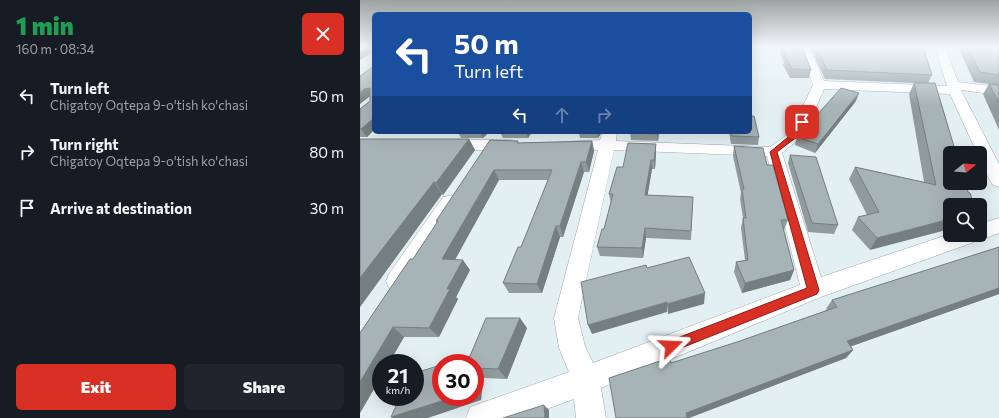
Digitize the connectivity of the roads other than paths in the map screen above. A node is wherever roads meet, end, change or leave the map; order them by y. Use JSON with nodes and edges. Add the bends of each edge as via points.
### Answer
{"nodes":[{"id":1,"x":812,"y":67,"type":"edge"},
{"id":2,"x":947,"y":67,"type":"edge"},
{"id":3,"x":819,"y":84,"type":"junction"},
{"id":4,"x":954,"y":87,"type":"junction"},
{"id":5,"x":999,"y":91,"type":"edge"},
{"id":6,"x":494,"y":138,"type":"edge"},
{"id":7,"x":609,"y":138,"type":"edge"},
{"id":8,"x":428,"y":144,"type":"edge"},
{"id":9,"x":528,"y":145,"type":"edge"},
{"id":10,"x":552,"y":145,"type":"edge"},
{"id":11,"x":774,"y":152,"type":"junction"},
{"id":12,"x":476,"y":164,"type":"edge"},
{"id":13,"x":999,"y":181,"type":"edge"},
{"id":14,"x":463,"y":184,"type":"edge"},
{"id":15,"x":999,"y":225,"type":"edge"},
{"id":16,"x":987,"y":229,"type":"edge"},
{"id":17,"x":952,"y":242,"type":"edge"},
{"id":18,"x":813,"y":290,"type":"junction"},
{"id":19,"x":387,"y":296,"type":"edge"},
{"id":20,"x":586,"y":380,"type":"junction"},
{"id":21,"x":481,"y":418,"type":"edge"},
{"id":22,"x":591,"y":418,"type":"edge"}],
"edges":[{"from":1,"to":3,"type":"street"},
{"from":2,"to":4,"type":"street"},
{"from":3,"to":4,"type":"street"},
{"from":3,"to":11,"type":"street","via":[[796,134]]},
{"from":4,"to":5,"type":"street"},
{"from":4,"to":13,"type":"street"},
{"from":6,"to":8,"type":"street"},
{"from":6,"to":9,"type":"street"},
{"from":6,"to":12,"type":"street"},
{"from":7,"to":10,"type":"street"},
{"from":7,"to":11,"type":"street"},
{"from":7,"to":20,"type":"street","via":[[566,318],[572,348]]},
{"from":11,"to":18,"type":"street"},
{"from":14,"to":19,"type":"street"},
{"from":15,"to":16,"type":"street"},
{"from":17,"to":18,"type":"street"},
{"from":18,"to":20,"type":"street"},
{"from":20,"to":21,"type":"street"},
{"from":20,"to":22,"type":"street"}]}
